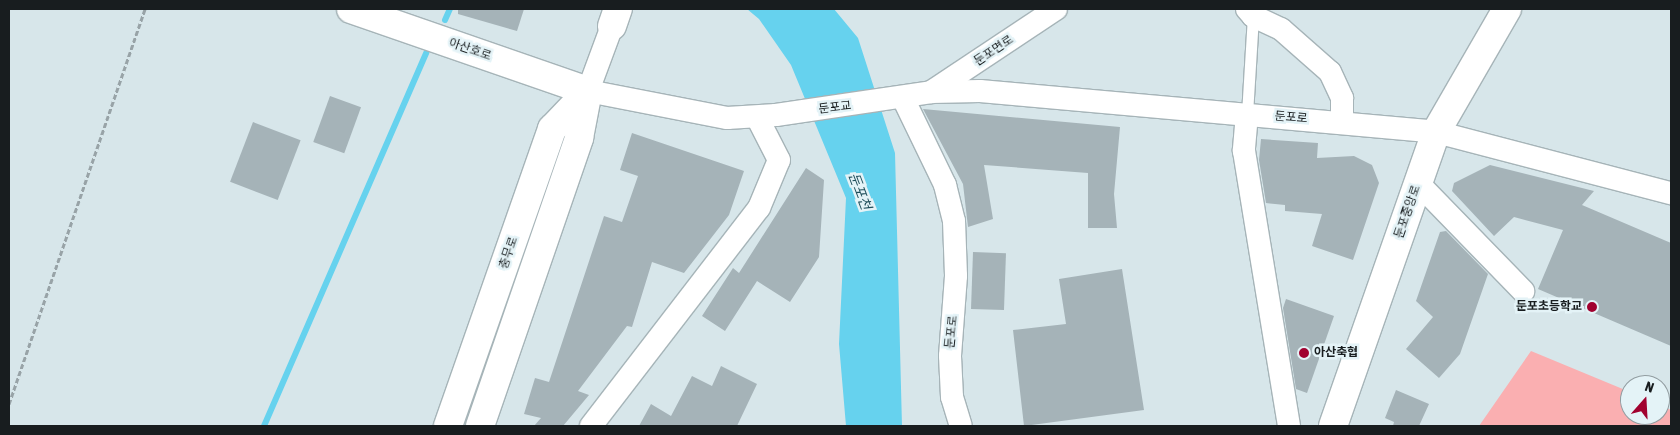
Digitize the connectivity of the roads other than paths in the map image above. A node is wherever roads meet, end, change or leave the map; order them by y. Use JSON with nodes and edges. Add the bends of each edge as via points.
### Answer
{"nodes":[{"id":1,"x":351,"y":9,"type":"edge"},
{"id":2,"x":1056,"y":9,"type":"edge"},
{"id":3,"x":1507,"y":9,"type":"edge"},
{"id":4,"x":1250,"y":12,"type":"edge"},
{"id":5,"x":615,"y":17,"type":"edge"},
{"id":6,"x":588,"y":90,"type":"junction"},
{"id":7,"x":931,"y":92,"type":"junction"},
{"id":8,"x":899,"y":99,"type":"junction"},
{"id":9,"x":1247,"y":114,"type":"junction"},
{"id":10,"x":767,"y":116,"type":"junction"},
{"id":11,"x":1342,"y":123,"type":"junction"},
{"id":12,"x":1436,"y":132,"type":"junction"},
{"id":13,"x":1418,"y":183,"type":"junction"},
{"id":14,"x":1671,"y":193,"type":"edge"},
{"id":15,"x":1523,"y":291,"type":"dead end"},
{"id":16,"x":595,"y":425,"type":"edge"},
{"id":17,"x":448,"y":426,"type":"edge"},
{"id":18,"x":480,"y":426,"type":"edge"},
{"id":19,"x":961,"y":426,"type":"edge"},
{"id":20,"x":1289,"y":426,"type":"edge"},
{"id":21,"x":1333,"y":426,"type":"edge"}],
"edges":[{"from":1,"to":6,"type":"street","name":"아산호로"},
{"from":2,"to":7,"type":"street","name":"둔포면로"},
{"from":3,"to":12,"type":"street","name":"둔포중앙로"},
{"from":4,"to":9,"type":"lane"},
{"from":4,"to":11,"type":"street","via":[[1281,29],[1330,72],[1342,98]]},
{"from":5,"to":6,"type":"street","name":"충무로"},
{"from":6,"to":10,"type":"street","name":"둔포교","via":[[727,118]]},
{"from":6,"to":17,"type":"street","name":"충무로","via":[[552,129]]},
{"from":6,"to":18,"type":"street","name":"충무로","via":[[579,138]]},
{"from":7,"to":8,"type":"street","name":"둔포로"},
{"from":7,"to":9,"type":"street","name":"둔포로","via":[[980,91]]},
{"from":8,"to":10,"type":"street","name":"둔포교"},
{"from":8,"to":19,"type":"street","name":"둔포로","via":[[945,185],[954,221],[956,276],[950,356],[952,397]]},
{"from":9,"to":11,"type":"street","name":"둔포로"},
{"from":9,"to":20,"type":"street","via":[[1244,151]]},
{"from":10,"to":16,"type":"street","via":[[779,160],[759,208]]},
{"from":11,"to":12,"type":"street","name":"둔포로"},
{"from":12,"to":13,"type":"street","name":"둔포중앙로"},
{"from":12,"to":14,"type":"street","name":"둔포로"},
{"from":13,"to":15,"type":"street"},
{"from":13,"to":21,"type":"street","name":"둔포중앙로"}]}
